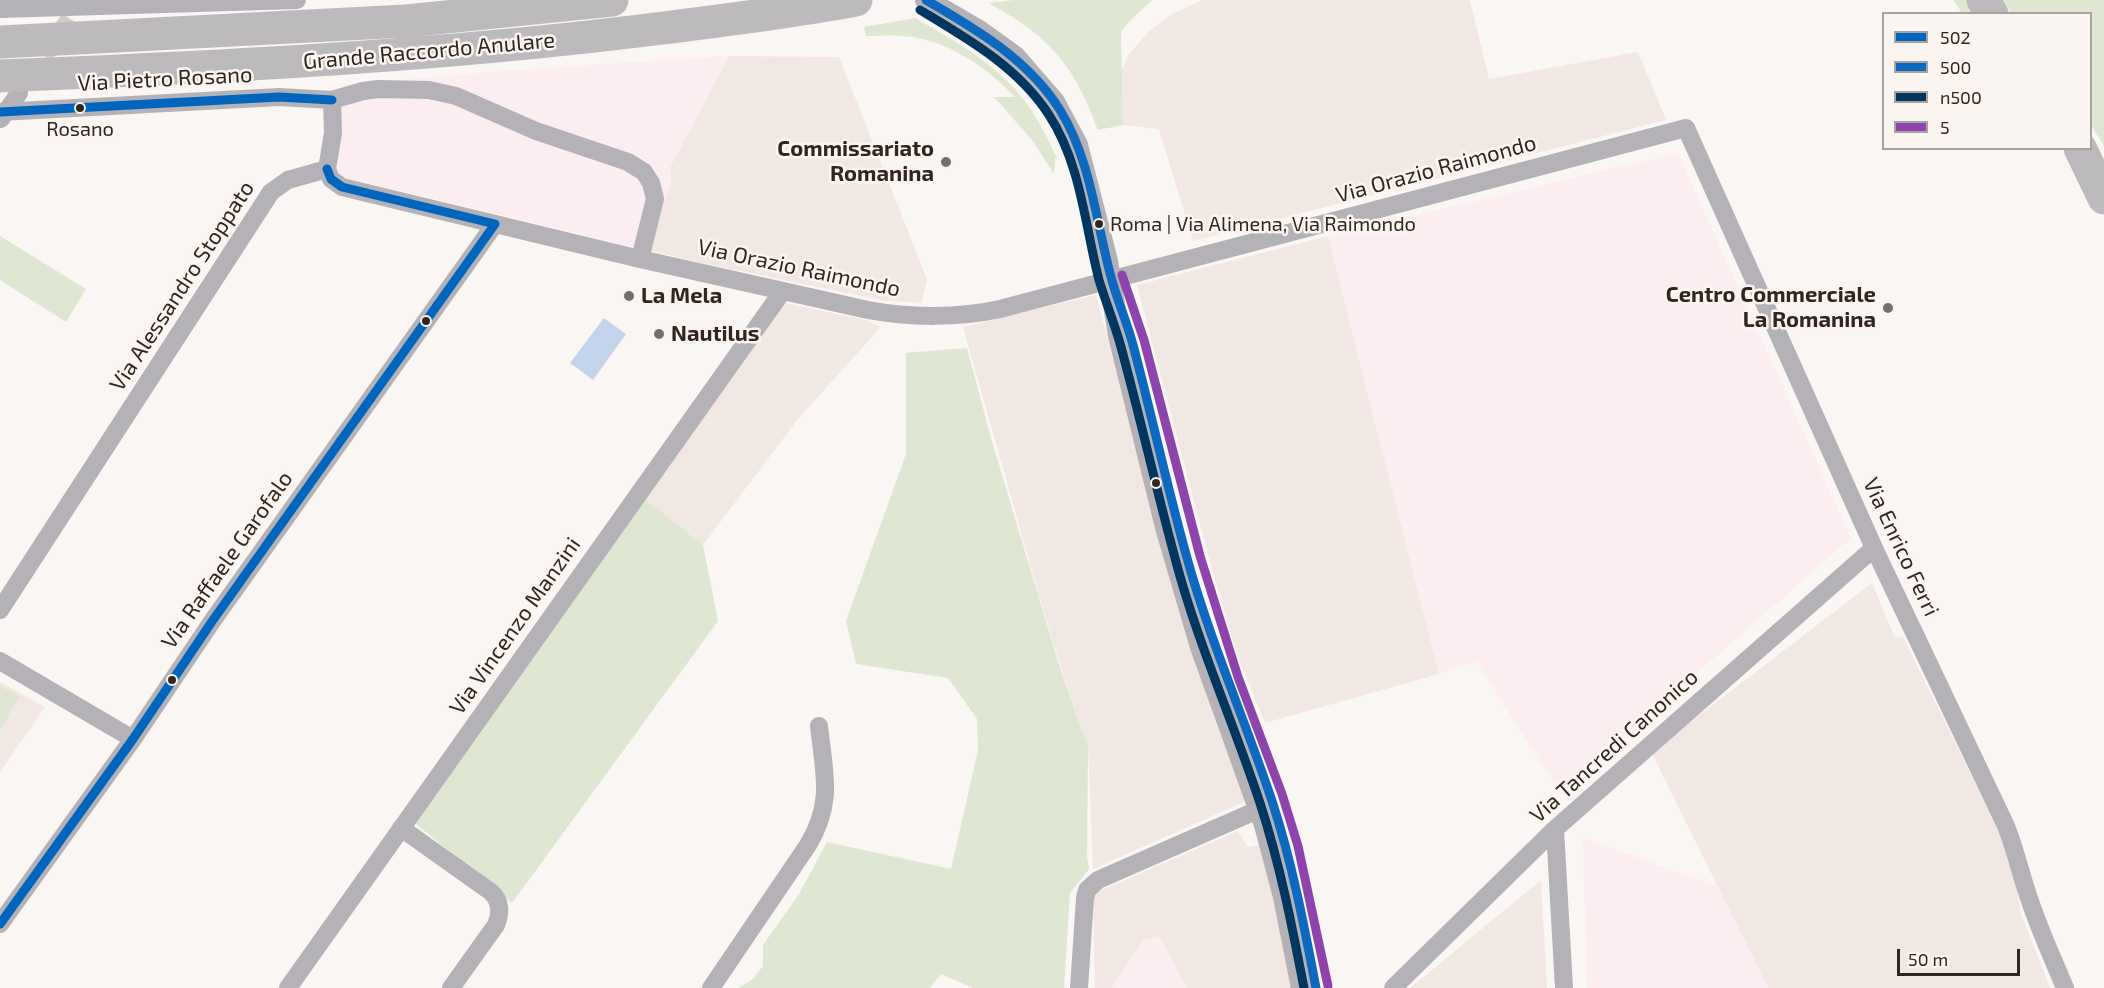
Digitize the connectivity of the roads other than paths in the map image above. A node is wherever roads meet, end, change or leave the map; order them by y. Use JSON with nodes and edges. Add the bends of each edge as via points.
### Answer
{"nodes":[{"id":1,"x":297,"y":0,"type":"edge"},
{"id":2,"x":612,"y":0,"type":"edge"},
{"id":3,"x":856,"y":0,"type":"edge"},
{"id":4,"x":926,"y":0,"type":"edge"},
{"id":5,"x":77,"y":7,"type":"edge"},
{"id":6,"x":0,"y":9,"type":"edge"},
{"id":7,"x":0,"y":42,"type":"edge"},
{"id":8,"x":9,"y":84,"type":"edge"},
{"id":9,"x":332,"y":100,"type":"junction"},
{"id":10,"x":2,"y":115,"type":"edge"},
{"id":11,"x":1686,"y":128,"type":"joint"},
{"id":12,"x":2081,"y":150,"type":"edge"},
{"id":13,"x":327,"y":169,"type":"junction"},
{"id":14,"x":2104,"y":198,"type":"edge"},
{"id":15,"x":495,"y":224,"type":"junction"},
{"id":16,"x":640,"y":260,"type":"junction"},
{"id":17,"x":1111,"y":279,"type":"junction"},
{"id":18,"x":782,"y":292,"type":"junction"},
{"id":19,"x":1874,"y":548,"type":"junction"},
{"id":20,"x":0,"y":610,"type":"edge"},
{"id":21,"x":0,"y":661,"type":"edge"},
{"id":22,"x":819,"y":726,"type":"dead end"},
{"id":23,"x":133,"y":740,"type":"junction"},
{"id":24,"x":1260,"y":809,"type":"junction"},
{"id":25,"x":401,"y":828,"type":"junction"},
{"id":26,"x":1554,"y":829,"type":"junction"},
{"id":27,"x":0,"y":924,"type":"edge"},
{"id":28,"x":288,"y":988,"type":"edge"},
{"id":29,"x":451,"y":988,"type":"edge"},
{"id":30,"x":711,"y":988,"type":"edge"},
{"id":31,"x":1079,"y":988,"type":"edge"},
{"id":32,"x":1302,"y":988,"type":"edge"},
{"id":33,"x":1316,"y":988,"type":"edge"},
{"id":34,"x":1393,"y":988,"type":"edge"},
{"id":35,"x":1564,"y":988,"type":"edge"},
{"id":36,"x":2065,"y":988,"type":"edge"}],
"edges":[{"from":1,"to":5,"type":"street"},
{"from":2,"to":7,"type":"highway","name":"Grande Raccordo Anulare","via":[[406,21]]},
{"from":3,"to":8,"type":"highway","name":"Grande Raccordo Anulare","via":[[605,35],[402,55],[184,68]]},
{"from":4,"to":17,"type":"street","via":[[1009,51],[1063,116],[1081,155]]},
{"from":5,"to":6,"type":"street"},
{"from":8,"to":10,"type":"street"},
{"from":9,"to":10,"type":"street","name":"Via Pietro Rosano","via":[[279,97]]},
{"from":9,"to":13,"type":"street","via":[[333,133]]},
{"from":9,"to":16,"type":"street","via":[[370,90],[442,92],[536,131],[634,165],[647,176],[654,194]]},
{"from":11,"to":17,"type":"street","name":"Via Orazio Raimondo"},
{"from":11,"to":19,"type":"street","name":"Via Enrico Ferri"},
{"from":12,"to":14,"type":"highway"},
{"from":13,"to":15,"type":"street","via":[[331,179],[342,187]]},
{"from":13,"to":20,"type":"street","name":"Via Alessandro Stoppato","via":[[288,180],[271,192]]},
{"from":15,"to":16,"type":"street","name":"Via Orazio Raimondo"},
{"from":15,"to":23,"type":"street","name":"Via Raffaele Garofalo","via":[[213,620]]},
{"from":16,"to":18,"type":"street","name":"Via Orazio Raimondo"},
{"from":17,"to":18,"type":"street","name":"Via Orazio Raimondo","via":[[989,312],[930,315],[874,311]]},
{"from":17,"to":24,"type":"street","via":[[1119,336],[1181,582]]},
{"from":17,"to":33,"type":"street","via":[[1130,334],[1188,560],[1284,841]]},
{"from":18,"to":25,"type":"street","name":"Via Vincenzo Manzini"},
{"from":19,"to":26,"type":"street","name":"Via Tancredi Canonico"},
{"from":19,"to":36,"type":"street","name":"Via Enrico Ferri","via":[[2006,826],[2037,923]]},
{"from":21,"to":23,"type":"street"},
{"from":22,"to":30,"type":"street","via":[[825,796],[819,826]]},
{"from":23,"to":27,"type":"street","name":"Via Raffaele Garofalo"},
{"from":24,"to":31,"type":"street","via":[[1089,887]]},
{"from":24,"to":32,"type":"street"},
{"from":25,"to":28,"type":"street","name":"Via Vincenzo Manzini"},
{"from":25,"to":29,"type":"street","via":[[491,892],[499,904],[496,925]]},
{"from":26,"to":34,"type":"street","name":"Via Tancredi Canonico"},
{"from":26,"to":35,"type":"street"}]}
